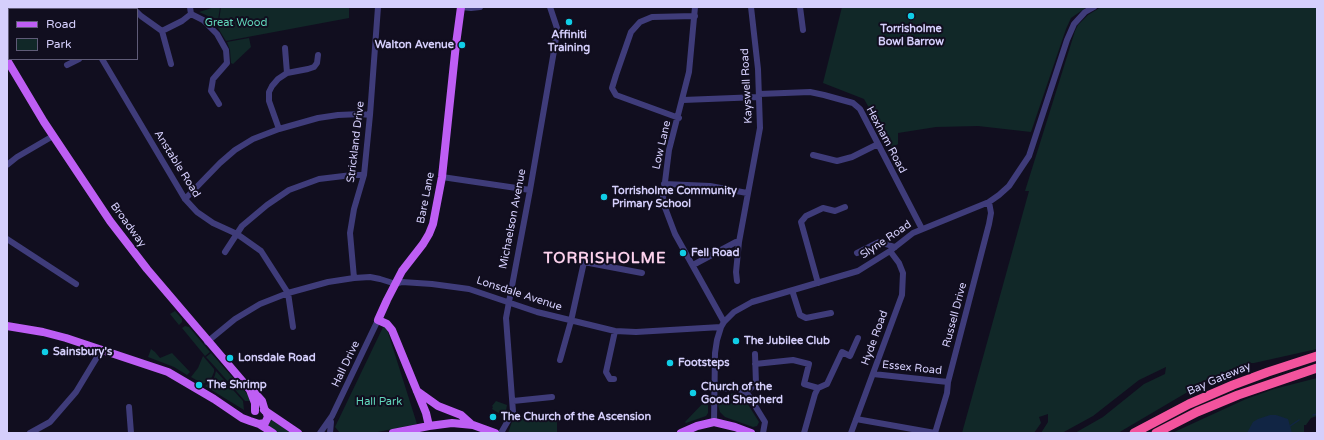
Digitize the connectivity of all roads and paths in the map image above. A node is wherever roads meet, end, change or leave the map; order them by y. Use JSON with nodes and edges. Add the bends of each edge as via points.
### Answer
{"nodes":[{"id":1,"x":190,"y":7,"type":"edge"},
{"id":2,"x":378,"y":7,"type":"edge"},
{"id":3,"x":461,"y":7,"type":"edge"},
{"id":4,"x":480,"y":7,"type":"edge"},
{"id":5,"x":550,"y":7,"type":"edge"},
{"id":6,"x":695,"y":7,"type":"edge"},
{"id":7,"x":751,"y":7,"type":"edge"},
{"id":8,"x":800,"y":7,"type":"edge"},
{"id":9,"x":1094,"y":7,"type":"edge"},
{"id":10,"x":138,"y":13,"type":"edge"},
{"id":11,"x":191,"y":14,"type":"junction"},
{"id":12,"x":695,"y":16,"type":"junction"},
{"id":13,"x":804,"y":30,"type":"dead end"},
{"id":14,"x":162,"y":31,"type":"junction"},
{"id":15,"x":286,"y":48,"type":"dead end"},
{"id":16,"x":318,"y":55,"type":"dead end"},
{"id":17,"x":7,"y":60,"type":"edge"},
{"id":18,"x":77,"y":60,"type":"edge"},
{"id":19,"x":103,"y":60,"type":"edge"},
{"id":20,"x":171,"y":64,"type":"dead end"},
{"id":21,"x":67,"y":65,"type":"dead end"},
{"id":22,"x":287,"y":73,"type":"junction"},
{"id":23,"x":211,"y":91,"type":"junction"},
{"id":24,"x":204,"y":93,"type":"dead end"},
{"id":25,"x":759,"y":95,"type":"junction"},
{"id":26,"x":683,"y":100,"type":"junction"},
{"id":27,"x":219,"y":104,"type":"dead end"},
{"id":28,"x":370,"y":115,"type":"junction"},
{"id":29,"x":679,"y":118,"type":"junction"},
{"id":30,"x":279,"y":129,"type":"junction"},
{"id":31,"x":53,"y":136,"type":"junction"},
{"id":32,"x":878,"y":144,"type":"junction"},
{"id":33,"x":813,"y":155,"type":"dead end"},
{"id":34,"x":7,"y":165,"type":"edge"},
{"id":35,"x":364,"y":175,"type":"junction"},
{"id":36,"x":442,"y":177,"type":"junction"},
{"id":37,"x":664,"y":184,"type":"junction"},
{"id":38,"x":530,"y":190,"type":"junction"},
{"id":39,"x":747,"y":193,"type":"junction"},
{"id":40,"x":186,"y":199,"type":"junction"},
{"id":41,"x":989,"y":202,"type":"junction"},
{"id":42,"x":845,"y":207,"type":"dead end"},
{"id":43,"x":922,"y":229,"type":"junction"},
{"id":44,"x":237,"y":234,"type":"junction"},
{"id":45,"x":7,"y":239,"type":"edge"},
{"id":46,"x":739,"y":242,"type":"junction"},
{"id":47,"x":895,"y":247,"type":"junction"},
{"id":48,"x":890,"y":251,"type":"junction"},
{"id":49,"x":225,"y":252,"type":"dead end"},
{"id":50,"x":857,"y":253,"type":"dead end"},
{"id":51,"x":693,"y":265,"type":"junction"},
{"id":52,"x":642,"y":272,"type":"dead end"},
{"id":53,"x":354,"y":278,"type":"junction"},
{"id":54,"x":737,"y":281,"type":"dead end"},
{"id":55,"x":818,"y":283,"type":"junction"},
{"id":56,"x":76,"y":284,"type":"dead end"},
{"id":57,"x":396,"y":284,"type":"junction"},
{"id":58,"x":792,"y":290,"type":"junction"},
{"id":59,"x":288,"y":293,"type":"junction"},
{"id":60,"x":508,"y":302,"type":"junction"},
{"id":61,"x":831,"y":313,"type":"dead end"},
{"id":62,"x":378,"y":320,"type":"junction"},
{"id":63,"x":571,"y":321,"type":"junction"},
{"id":64,"x":723,"y":325,"type":"junction"},
{"id":65,"x":7,"y":326,"type":"edge"},
{"id":66,"x":293,"y":327,"type":"dead end"},
{"id":67,"x":615,"y":331,"type":"junction"},
{"id":68,"x":858,"y":338,"type":"dead end"},
{"id":69,"x":207,"y":342,"type":"junction"},
{"id":70,"x":102,"y":349,"type":"junction"},
{"id":71,"x":755,"y":354,"type":"dead end"},
{"id":72,"x":1317,"y":356,"type":"edge"},
{"id":73,"x":560,"y":360,"type":"dead end"},
{"id":74,"x":755,"y":364,"type":"junction"},
{"id":75,"x":1317,"y":368,"type":"edge"},
{"id":76,"x":873,"y":374,"type":"junction"},
{"id":77,"x":614,"y":379,"type":"dead end"},
{"id":78,"x":948,"y":382,"type":"junction"},
{"id":79,"x":818,"y":388,"type":"junction"},
{"id":80,"x":714,"y":389,"type":"junction"},
{"id":81,"x":250,"y":390,"type":"junction"},
{"id":82,"x":417,"y":391,"type":"junction"},
{"id":83,"x":746,"y":392,"type":"junction"},
{"id":84,"x":552,"y":397,"type":"dead end"},
{"id":85,"x":513,"y":401,"type":"junction"},
{"id":86,"x":129,"y":407,"type":"dead end"},
{"id":87,"x":231,"y":410,"type":"junction"},
{"id":88,"x":266,"y":411,"type":"junction"},
{"id":89,"x":255,"y":412,"type":"junction"},
{"id":90,"x":332,"y":416,"type":"junction"},
{"id":91,"x":856,"y":419,"type":"junction"},
{"id":92,"x":714,"y":422,"type":"junction"},
{"id":93,"x":258,"y":424,"type":"junction"},
{"id":94,"x":471,"y":424,"type":"junction"},
{"id":95,"x":428,"y":426,"type":"junction"},
{"id":96,"x":30,"y":433,"type":"edge"},
{"id":97,"x":131,"y":433,"type":"edge"},
{"id":98,"x":273,"y":433,"type":"edge"},
{"id":99,"x":298,"y":433,"type":"edge"},
{"id":100,"x":320,"y":433,"type":"edge"},
{"id":101,"x":330,"y":433,"type":"edge"},
{"id":102,"x":392,"y":433,"type":"edge"},
{"id":103,"x":495,"y":433,"type":"edge"},
{"id":104,"x":501,"y":433,"type":"edge"},
{"id":105,"x":681,"y":433,"type":"edge"},
{"id":106,"x":751,"y":433,"type":"edge"},
{"id":107,"x":763,"y":433,"type":"edge"},
{"id":108,"x":804,"y":433,"type":"edge"},
{"id":109,"x":851,"y":433,"type":"edge"},
{"id":110,"x":935,"y":433,"type":"edge"},
{"id":111,"x":1134,"y":433,"type":"edge"},
{"id":112,"x":1156,"y":433,"type":"edge"}],
"edges":[{"from":1,"to":11,"type":"street"},
{"from":2,"to":28,"type":"street","name":"Strickland Drive"},
{"from":3,"to":4,"type":"street"},
{"from":3,"to":36,"type":"main road","name":"Bare Lane"},
{"from":5,"to":38,"type":"street","name":"Michaelson Avenue","via":[[556,34]]},
{"from":6,"to":12,"type":"street","name":"Low Lane"},
{"from":7,"to":25,"type":"street","name":"Kayswell Road"},
{"from":8,"to":13,"type":"street"},
{"from":9,"to":41,"type":"street","name":"Slyne Road","via":[[1085,12],[1074,24],[1067,40],[1029,156],[1009,186]]},
{"from":10,"to":14,"type":"street"},
{"from":11,"to":14,"type":"street"},
{"from":11,"to":23,"type":"street","via":[[208,24],[226,50],[227,63],[214,79]]},
{"from":12,"to":26,"type":"street","name":"Low Lane"},
{"from":12,"to":29,"type":"street","via":[[652,18],[640,22],[632,32],[612,88],[616,95]]},
{"from":14,"to":20,"type":"street"},
{"from":15,"to":22,"type":"street"},
{"from":16,"to":22,"type":"street","via":[[314,66]]},
{"from":17,"to":31,"type":"main road","name":"Broadway"},
{"from":18,"to":21,"type":"street"},
{"from":19,"to":40,"type":"street","name":"Anstable Road"},
{"from":22,"to":30,"type":"street","via":[[278,79],[269,92],[268,101]]},
{"from":23,"to":24,"type":"street"},
{"from":23,"to":27,"type":"street"},
{"from":25,"to":26,"type":"street","name":"Hexham Road"},
{"from":25,"to":32,"type":"street","name":"Hexham Road","via":[[810,92],[853,103],[860,109]]},
{"from":25,"to":39,"type":"street","name":"Kayswell Road","via":[[760,128]]},
{"from":26,"to":29,"type":"street","name":"Low Lane"},
{"from":28,"to":30,"type":"street","via":[[338,115]]},
{"from":28,"to":35,"type":"street","name":"Strickland Drive"},
{"from":29,"to":37,"type":"street","name":"Low Lane","via":[[669,150]]},
{"from":30,"to":40,"type":"street","via":[[236,150]]},
{"from":31,"to":34,"type":"street"},
{"from":31,"to":69,"type":"main road","name":"Broadway","via":[[110,221]]},
{"from":32,"to":33,"type":"street","via":[[852,157],[837,161]]},
{"from":32,"to":43,"type":"street","name":"Hexham Road"},
{"from":35,"to":44,"type":"street","via":[[319,179],[289,190],[242,226]]},
{"from":35,"to":53,"type":"street","name":"Strickland Drive","via":[[350,233]]},
{"from":36,"to":38,"type":"street"},
{"from":36,"to":57,"type":"main road","name":"Bare Lane","via":[[429,234],[402,271]]},
{"from":37,"to":39,"type":"street","via":[[710,186]]},
{"from":37,"to":51,"type":"street","name":"Low Lane","via":[[664,205],[675,234]]},
{"from":38,"to":60,"type":"street","name":"Michaelson Avenue"},
{"from":39,"to":46,"type":"street","name":"Kayswell Road"},
{"from":40,"to":44,"type":"street","name":"Anstable Road","via":[[196,212]]},
{"from":41,"to":43,"type":"street","name":"Slyne Road"},
{"from":41,"to":78,"type":"street","name":"Russell Drive","via":[[989,224]]},
{"from":42,"to":55,"type":"street","via":[[835,211],[823,208],[806,216],[800,222]]},
{"from":43,"to":47,"type":"street","name":"Slyne Road"},
{"from":44,"to":49,"type":"street"},
{"from":44,"to":59,"type":"street","name":"Anstable Road","via":[[261,251]]},
{"from":45,"to":56,"type":"street"},
{"from":46,"to":51,"type":"street"},
{"from":46,"to":54,"type":"street","name":"Kayswell Road"},
{"from":47,"to":48,"type":"street","name":"Slyne Road"},
{"from":47,"to":50,"type":"street","via":[[879,242]]},
{"from":48,"to":55,"type":"street","name":"Slyne Road","via":[[858,271]]},
{"from":48,"to":76,"type":"street","name":"Hyde Road","via":[[903,272],[902,295]]},
{"from":51,"to":64,"type":"street","name":"Low Lane"},
{"from":52,"to":63,"type":"street","via":[[584,262]]},
{"from":53,"to":57,"type":"street","via":[[370,277]]},
{"from":53,"to":59,"type":"street"},
{"from":55,"to":58,"type":"street","name":"Slyne Road"},
{"from":57,"to":60,"type":"street","name":"Lonsdale Avenue","via":[[417,283],[469,289]]},
{"from":57,"to":62,"type":"main road","name":"Bare Lane"},
{"from":58,"to":61,"type":"street","via":[[800,315],[806,318]]},
{"from":58,"to":64,"type":"street","name":"Slyne Road","via":[[747,304],[734,312]]},
{"from":59,"to":66,"type":"street"},
{"from":59,"to":69,"type":"street","via":[[260,304],[235,319]]},
{"from":60,"to":63,"type":"street","name":"Lonsdale Avenue"},
{"from":60,"to":85,"type":"street","name":"Michaelson Avenue","via":[[506,318]]},
{"from":62,"to":82,"type":"main road","via":[[390,326]]},
{"from":62,"to":90,"type":"street","name":"Hall Drive"},
{"from":63,"to":67,"type":"street","name":"Lonsdale Avenue"},
{"from":63,"to":73,"type":"street"},
{"from":64,"to":67,"type":"street","name":"Lonsdale Avenue","via":[[636,332]]},
{"from":64,"to":80,"type":"street","via":[[715,353]]},
{"from":65,"to":70,"type":"main road","via":[[43,332]]},
{"from":67,"to":77,"type":"street","via":[[606,372],[610,379]]},
{"from":68,"to":79,"type":"street","via":[[850,356],[842,352],[827,384]]},
{"from":69,"to":81,"type":"main road","name":"Broadway"},
{"from":70,"to":87,"type":"main road","via":[[168,372]]},
{"from":70,"to":96,"type":"street","via":[[76,392],[56,416]]},
{"from":71,"to":74,"type":"street"},
{"from":72,"to":111,"type":"highway","name":"Bay Gateway","via":[[1233,385],[1189,404]]},
{"from":74,"to":79,"type":"street","via":[[793,360],[809,364],[804,384]]},
{"from":74,"to":83,"type":"street","via":[[756,384]]},
{"from":75,"to":112,"type":"highway","name":"Bay Gateway","via":[[1238,395]]},
{"from":76,"to":78,"type":"street","name":"Essex Road"},
{"from":76,"to":91,"type":"street","name":"Hyde Road"},
{"from":78,"to":110,"type":"street","name":"Russell Drive","via":[[948,393]]},
{"from":79,"to":108,"type":"street"},
{"from":80,"to":83,"type":"street","via":[[736,388]]},
{"from":80,"to":92,"type":"street"},
{"from":81,"to":88,"type":"main road","name":"Broadway","via":[[259,398]]},
{"from":81,"to":89,"type":"main road","name":"Broadway"},
{"from":82,"to":94,"type":"main road"},
{"from":82,"to":95,"type":"main road"},
{"from":83,"to":107,"type":"street","via":[[765,422]]},
{"from":84,"to":85,"type":"street"},
{"from":85,"to":104,"type":"street","name":"Michaelson Avenue","via":[[514,412]]},
{"from":86,"to":97,"type":"street"},
{"from":87,"to":89,"type":"main road","via":[[246,414]]},
{"from":87,"to":93,"type":"main road"},
{"from":88,"to":89,"type":"main road","via":[[260,409]]},
{"from":88,"to":93,"type":"main road","via":[[267,420]]},
{"from":88,"to":99,"type":"main road"},
{"from":89,"to":93,"type":"main road","via":[[253,420]]},
{"from":90,"to":100,"type":"street","name":"Hall Drive"},
{"from":90,"to":101,"type":"street","name":"Hall Drive"},
{"from":91,"to":109,"type":"street","name":"Hyde Road"},
{"from":91,"to":110,"type":"street"},
{"from":92,"to":105,"type":"main road"},
{"from":92,"to":106,"type":"main road"},
{"from":93,"to":98,"type":"main road"},
{"from":94,"to":95,"type":"main road"},
{"from":94,"to":103,"type":"main road"},
{"from":95,"to":102,"type":"main road"}]}
